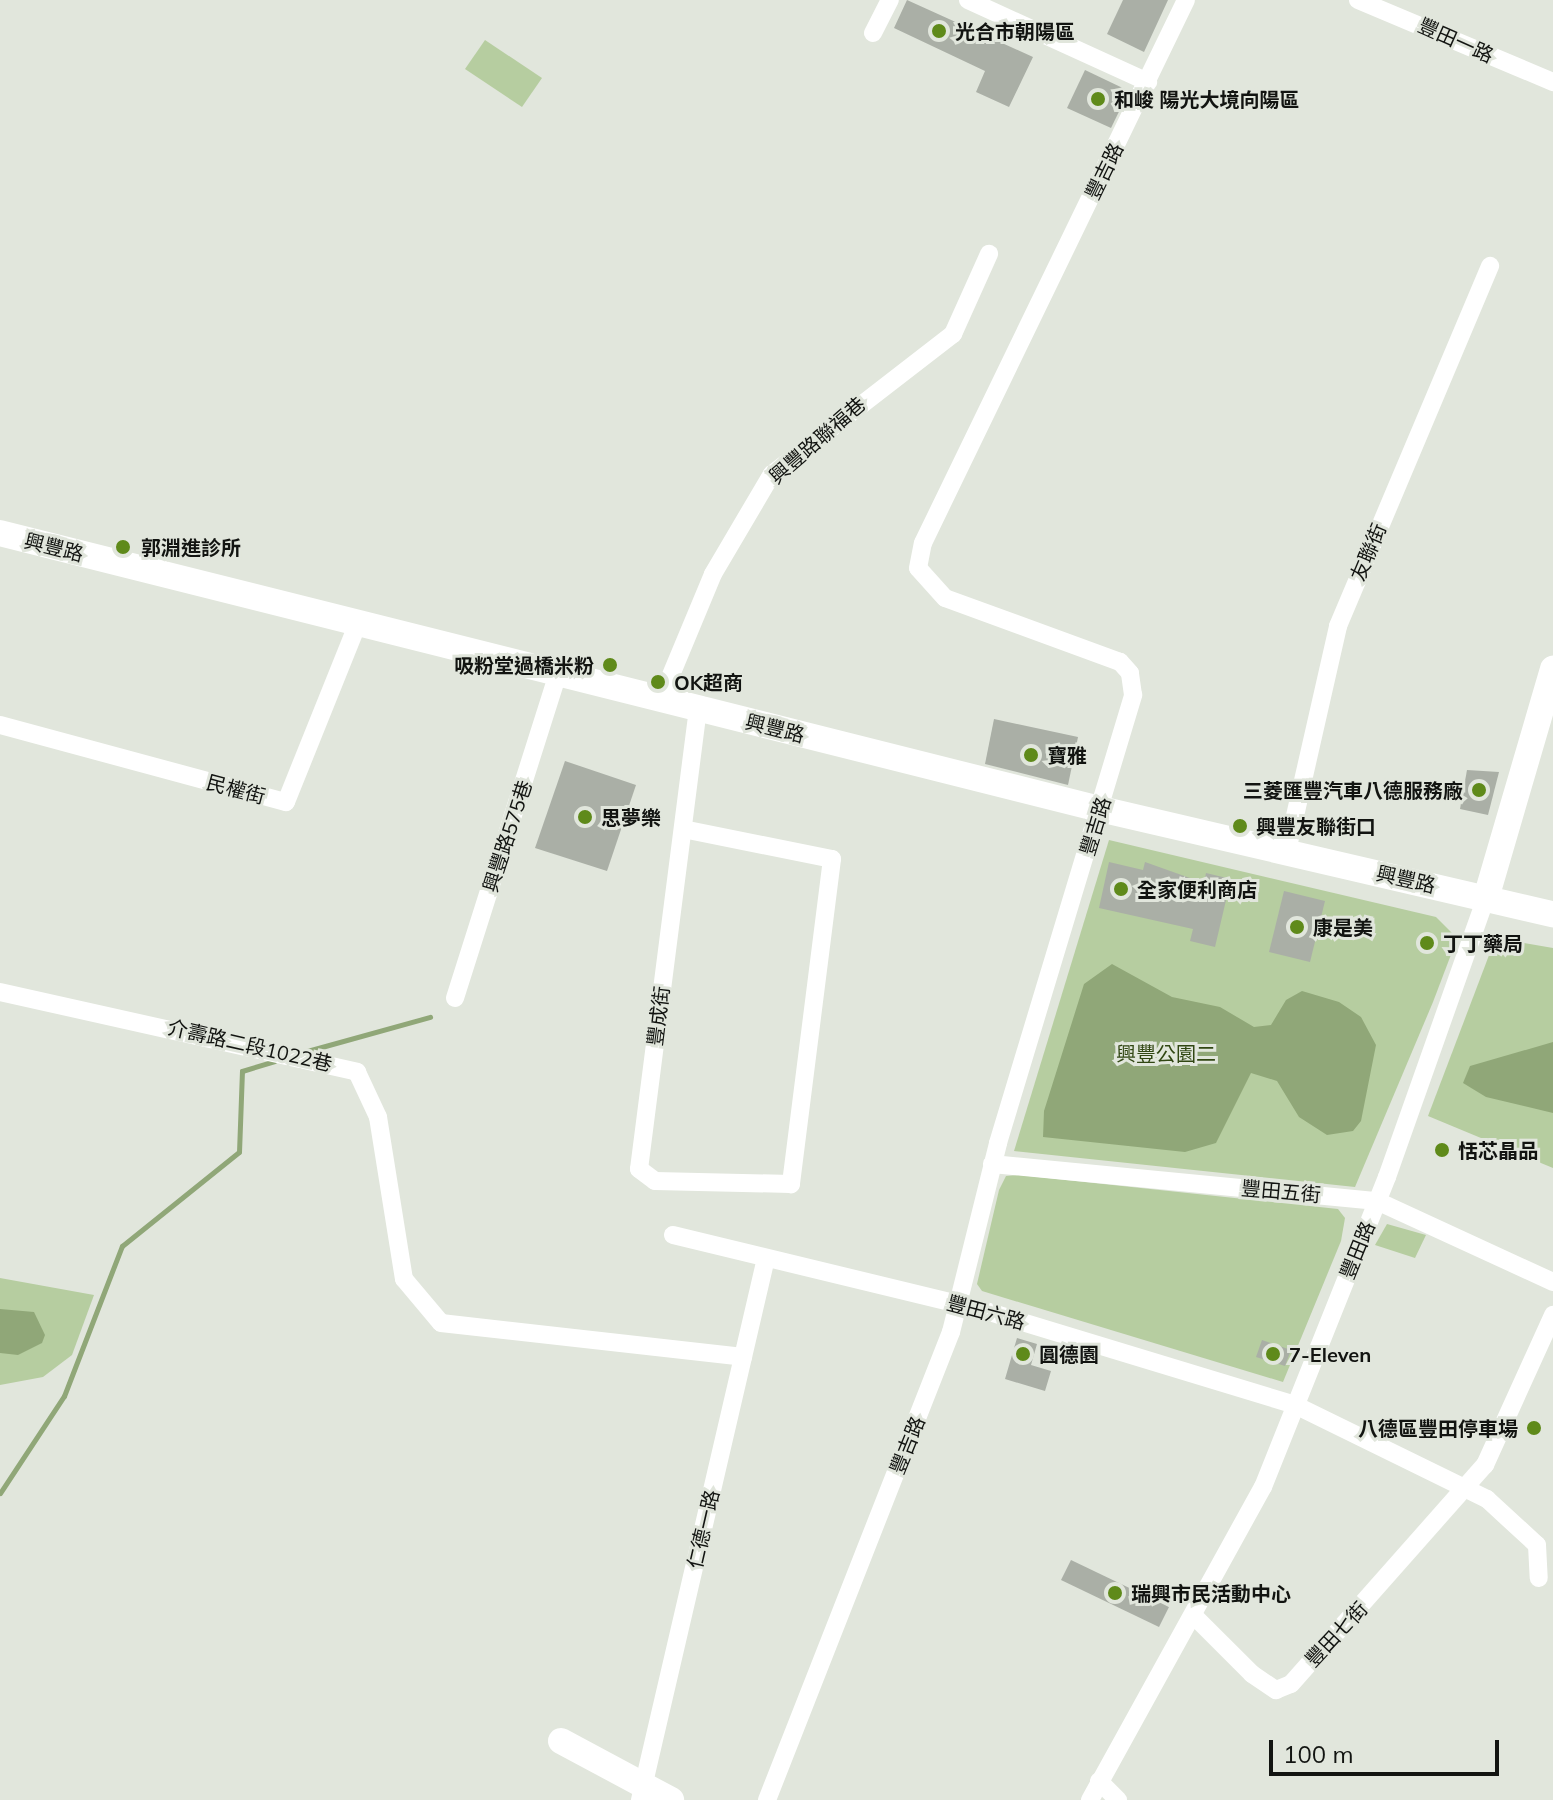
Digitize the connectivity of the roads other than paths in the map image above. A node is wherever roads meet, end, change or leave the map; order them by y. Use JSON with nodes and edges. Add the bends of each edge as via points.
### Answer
{"nodes":[{"id":1,"x":890,"y":0,"type":"edge"},
{"id":2,"x":968,"y":0,"type":"edge"},
{"id":3,"x":1186,"y":0,"type":"edge"},
{"id":4,"x":1358,"y":0,"type":"edge"},
{"id":5,"x":1005,"y":8,"type":"edge"},
{"id":6,"x":873,"y":33,"type":"dead end"},
{"id":7,"x":1148,"y":82,"type":"junction"},
{"id":8,"x":1553,"y":82,"type":"edge"},
{"id":9,"x":989,"y":254,"type":"dead end"},
{"id":10,"x":1490,"y":266,"type":"dead end"},
{"id":11,"x":0,"y":533,"type":"edge"},
{"id":12,"x":358,"y":623,"type":"junction"},
{"id":13,"x":1553,"y":669,"type":"edge"},
{"id":14,"x":558,"y":673,"type":"junction"},
{"id":15,"x":661,"y":699,"type":"junction"},
{"id":16,"x":698,"y":708,"type":"junction"},
{"id":17,"x":0,"y":725,"type":"edge"},
{"id":18,"x":1100,"y":809,"type":"junction"},
{"id":19,"x":683,"y":829,"type":"junction"},
{"id":20,"x":1287,"y":851,"type":"junction"},
{"id":21,"x":1486,"y":898,"type":"junction"},
{"id":22,"x":1553,"y":914,"type":"edge"},
{"id":23,"x":0,"y":992,"type":"edge"},
{"id":24,"x":455,"y":998,"type":"dead end"},
{"id":25,"x":992,"y":1164,"type":"junction"},
{"id":26,"x":1377,"y":1201,"type":"junction"},
{"id":27,"x":673,"y":1235,"type":"dead end"},
{"id":28,"x":766,"y":1258,"type":"junction"},
{"id":29,"x":1553,"y":1282,"type":"edge"},
{"id":30,"x":959,"y":1304,"type":"junction"},
{"id":31,"x":1553,"y":1315,"type":"edge"},
{"id":32,"x":743,"y":1357,"type":"junction"},
{"id":33,"x":1295,"y":1405,"type":"junction"},
{"id":34,"x":1467,"y":1490,"type":"junction"},
{"id":35,"x":1539,"y":1578,"type":"dead end"},
{"id":36,"x":1194,"y":1616,"type":"junction"},
{"id":37,"x":561,"y":1741,"type":"dead end"},
{"id":38,"x":1099,"y":1781,"type":"junction"},
{"id":39,"x":642,"y":1792,"type":"edge"},
{"id":40,"x":671,"y":1800,"type":"edge"},
{"id":41,"x":767,"y":1800,"type":"edge"},
{"id":42,"x":1090,"y":1800,"type":"edge"},
{"id":43,"x":1118,"y":1800,"type":"edge"}],
"edges":[{"from":1,"to":6,"type":"street"},
{"from":2,"to":5,"type":"street"},
{"from":3,"to":7,"type":"street","name":"豐吉路"},
{"from":4,"to":8,"type":"street","name":"豐田一路"},
{"from":5,"to":7,"type":"street"},
{"from":7,"to":18,"type":"street","name":"豐吉路","via":[[923,543],[918,568],[945,598],[1120,662],[1130,673],[1133,695]]},
{"from":9,"to":15,"type":"street","name":"興豐路聯福巷","via":[[953,334],[772,474],[713,574]]},
{"from":10,"to":20,"type":"street","name":"友聯街","via":[[1338,626]]},
{"from":11,"to":12,"type":"main road","name":"興豐路"},
{"from":12,"to":14,"type":"main road","name":"興豐路"},
{"from":12,"to":17,"type":"street","name":"民權街","via":[[286,802]]},
{"from":13,"to":21,"type":"main road","name":"豐田路"},
{"from":14,"to":15,"type":"main road","name":"興豐路"},
{"from":14,"to":24,"type":"street","name":"興豐路575巷"},
{"from":15,"to":16,"type":"main road","name":"興豐路"},
{"from":16,"to":18,"type":"main road","name":"興豐路"},
{"from":16,"to":19,"type":"street","name":"豐成街"},
{"from":18,"to":20,"type":"main road","name":"興豐路"},
{"from":18,"to":25,"type":"street","name":"豐吉路"},
{"from":19,"to":19,"type":"street","name":"豐成街","via":[[639,1169],[655,1181],[791,1184],[832,859]]},
{"from":20,"to":21,"type":"main road","name":"興豐路"},
{"from":21,"to":22,"type":"main road","name":"興豐路"},
{"from":21,"to":26,"type":"street","name":"豐田路"},
{"from":23,"to":32,"type":"street","name":"介壽路二段1022巷","via":[[357,1072],[369,1091],[404,1279],[441,1323]]},
{"from":25,"to":26,"type":"street","name":"豐田五街"},
{"from":25,"to":30,"type":"street","name":"豐吉路"},
{"from":26,"to":29,"type":"street","name":"豐田五街"},
{"from":26,"to":33,"type":"street","name":"豐田路"},
{"from":27,"to":28,"type":"street","name":"豐田六路"},
{"from":28,"to":30,"type":"street","name":"豐田六路"},
{"from":28,"to":32,"type":"street","name":"仁德一路"},
{"from":30,"to":33,"type":"street","name":"豐田六路"},
{"from":30,"to":41,"type":"street","name":"豐吉路"},
{"from":31,"to":34,"type":"street","via":[[1485,1465]]},
{"from":32,"to":39,"type":"street","name":"仁德一路"},
{"from":33,"to":34,"type":"street","name":"豐田六路"},
{"from":33,"to":36,"type":"street","name":"豐田路","via":[[1242,1531]]},
{"from":34,"to":35,"type":"street","name":"豐田六路","via":[[1487,1499],[1537,1545]]},
{"from":34,"to":36,"type":"street","name":"豐田七街","via":[[1284,1688],[1276,1690],[1252,1674]]},
{"from":36,"to":38,"type":"street","name":"豐田路"},
{"from":37,"to":39,"type":"main road"},
{"from":38,"to":42,"type":"street","name":"豐田路"},
{"from":38,"to":43,"type":"street"},
{"from":39,"to":40,"type":"main road"}]}
